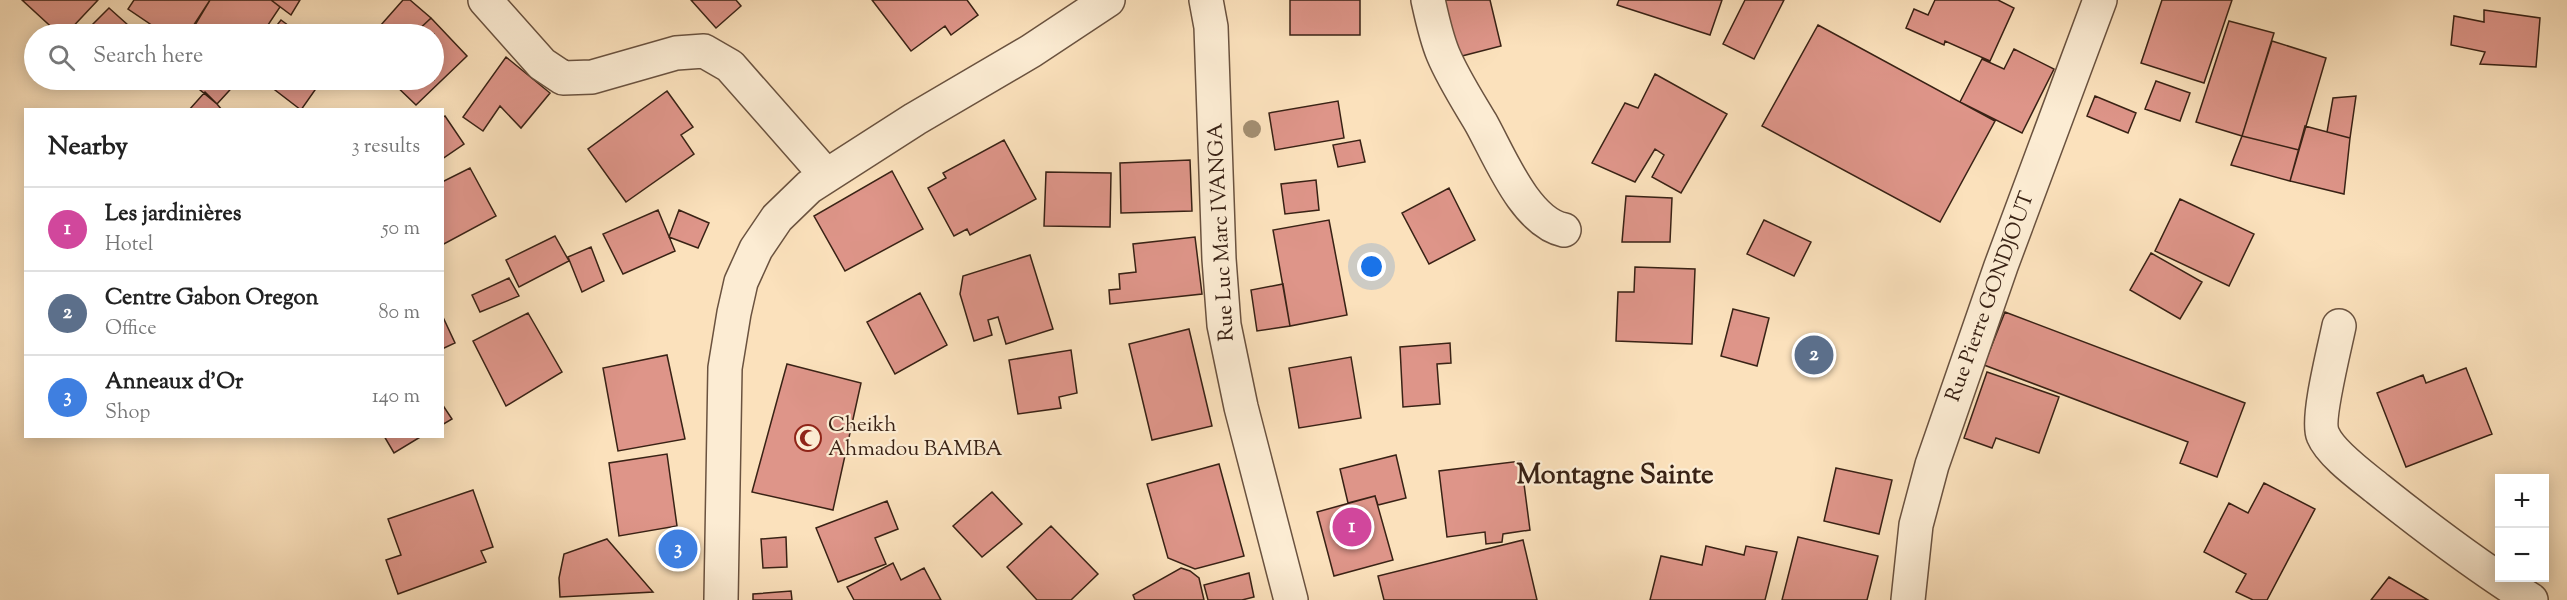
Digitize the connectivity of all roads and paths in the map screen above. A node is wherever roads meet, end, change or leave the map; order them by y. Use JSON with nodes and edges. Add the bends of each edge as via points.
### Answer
{"nodes":[{"id":1,"x":485,"y":0,"type":"edge"},
{"id":2,"x":1108,"y":0,"type":"edge"},
{"id":3,"x":1206,"y":0,"type":"edge"},
{"id":4,"x":1428,"y":0,"type":"edge"},
{"id":5,"x":2100,"y":0,"type":"edge"},
{"id":6,"x":826,"y":175,"type":"junction"},
{"id":7,"x":1564,"y":230,"type":"dead end"},
{"id":8,"x":2339,"y":326,"type":"dead end"},
{"id":9,"x":721,"y":600,"type":"edge"},
{"id":10,"x":1291,"y":600,"type":"edge"},
{"id":11,"x":1908,"y":600,"type":"edge"},
{"id":12,"x":2531,"y":600,"type":"edge"}],
"edges":[{"from":1,"to":6,"type":"street","via":[[542,64],[562,78],[592,77],[676,53],[704,51],[730,66]]},
{"from":2,"to":6,"type":"street"},
{"from":3,"to":10,"type":"street","name":"Rue Luc Marc IVANGA","via":[[1211,27],[1224,325]]},
{"from":4,"to":7,"type":"street","via":[[1444,55],[1498,161],[1529,205],[1555,228]]},
{"from":5,"to":11,"type":"street","name":"Rue Pierre GONDJOUT","via":[[1945,423],[1916,525]]},
{"from":6,"to":9,"type":"street","via":[[777,218],[756,249],[741,282],[725,368]]},
{"from":8,"to":12,"type":"street","via":[[2322,434],[2334,451],[2361,475],[2456,551]]}]}
